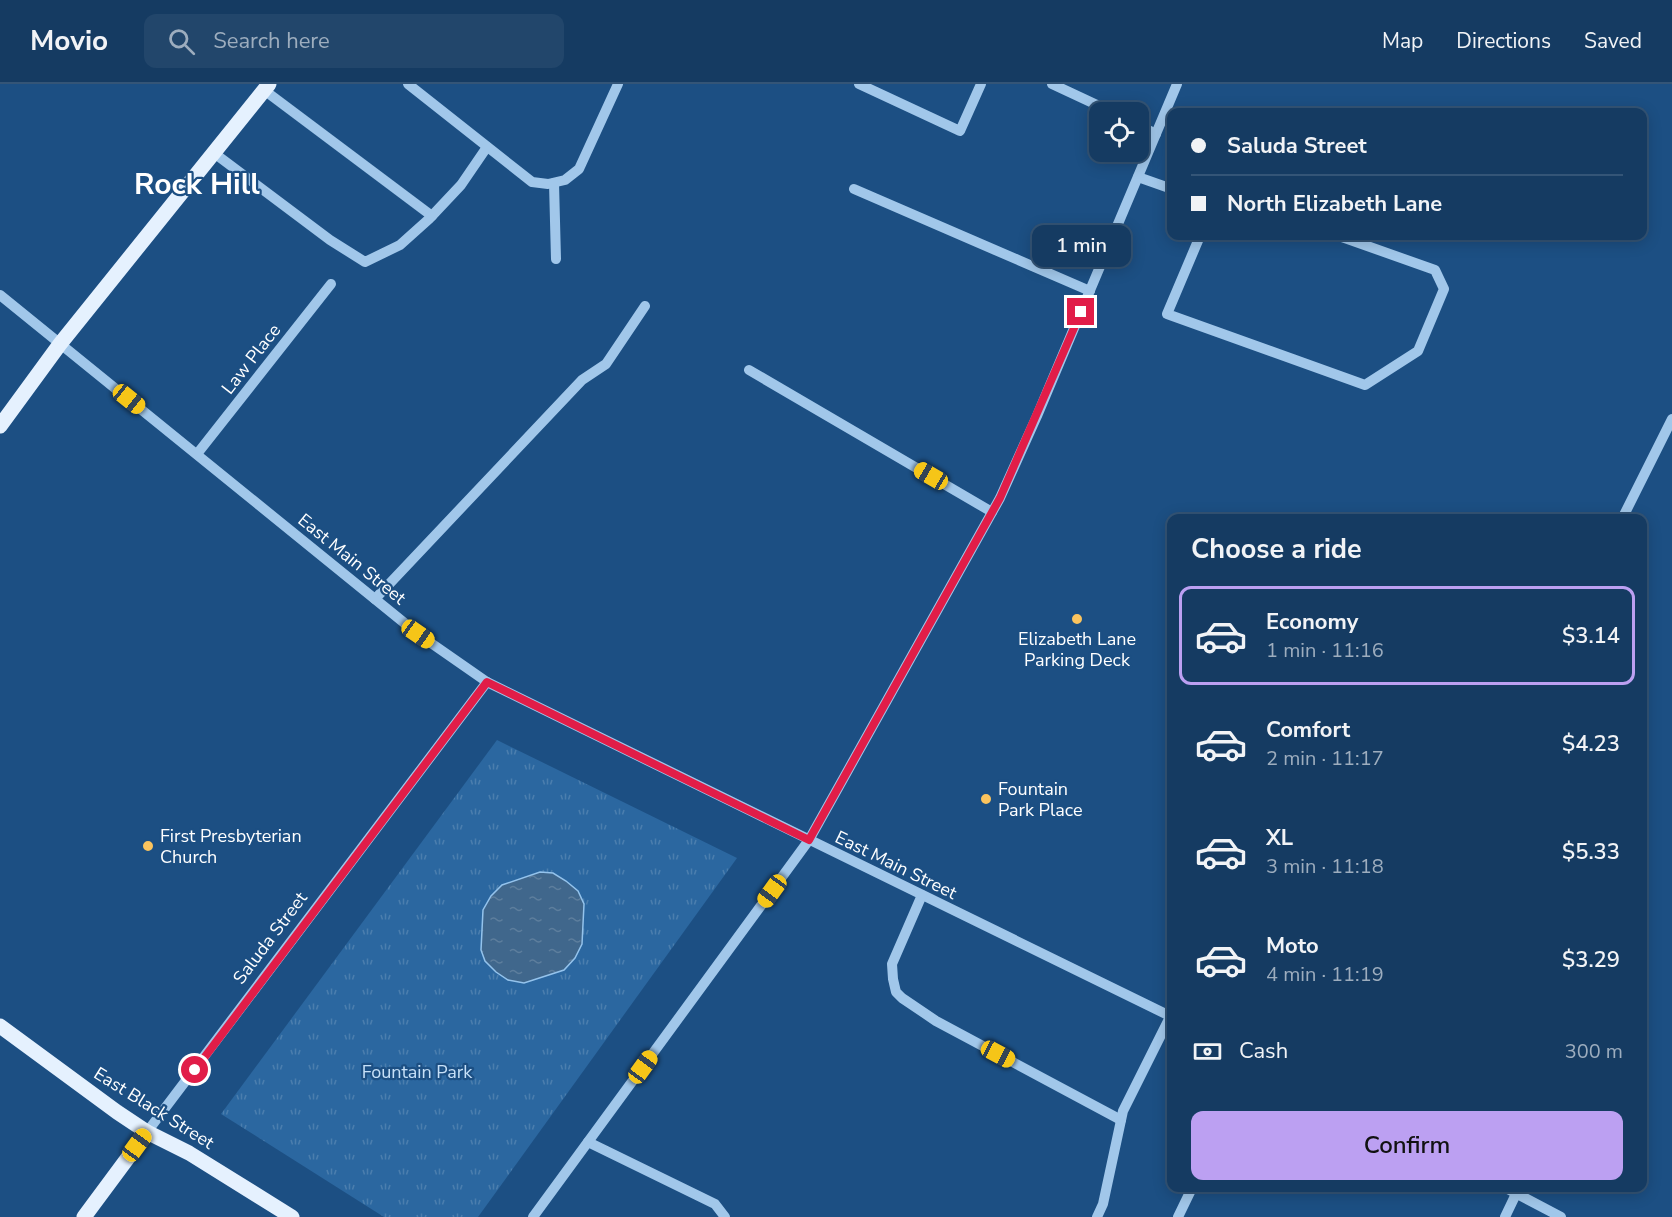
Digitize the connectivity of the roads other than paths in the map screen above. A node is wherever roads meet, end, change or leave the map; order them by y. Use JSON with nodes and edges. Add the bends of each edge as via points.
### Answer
{"nodes":[{"id":1,"x":408,"y":84,"type":"edge"},
{"id":2,"x":618,"y":84,"type":"edge"},
{"id":3,"x":859,"y":84,"type":"edge"},
{"id":4,"x":981,"y":84,"type":"edge"},
{"id":5,"x":1052,"y":84,"type":"edge"},
{"id":6,"x":1177,"y":84,"type":"edge"},
{"id":7,"x":267,"y":87,"type":"edge"},
{"id":8,"x":1091,"y":102,"type":"edge"},
{"id":9,"x":1149,"y":130,"type":"edge"},
{"id":10,"x":1156,"y":134,"type":"junction"},
{"id":11,"x":487,"y":147,"type":"junction"},
{"id":12,"x":214,"y":153,"type":"junction"},
{"id":13,"x":1138,"y":177,"type":"junction"},
{"id":14,"x":554,"y":183,"type":"junction"},
{"id":15,"x":1167,"y":187,"type":"edge"},
{"id":16,"x":854,"y":189,"type":"dead end"},
{"id":17,"x":432,"y":216,"type":"junction"},
{"id":18,"x":1198,"y":240,"type":"edge"},
{"id":19,"x":1350,"y":240,"type":"edge"},
{"id":20,"x":556,"y":258,"type":"dead end"},
{"id":21,"x":331,"y":284,"type":"dead end"},
{"id":22,"x":1090,"y":291,"type":"junction"},
{"id":23,"x":0,"y":295,"type":"edge"},
{"id":24,"x":645,"y":306,"type":"dead end"},
{"id":25,"x":60,"y":344,"type":"junction"},
{"id":26,"x":749,"y":370,"type":"dead end"},
{"id":27,"x":1672,"y":419,"type":"edge"},
{"id":28,"x":0,"y":426,"type":"edge"},
{"id":29,"x":197,"y":454,"type":"junction"},
{"id":30,"x":992,"y":512,"type":"junction"},
{"id":31,"x":1624,"y":514,"type":"edge"},
{"id":32,"x":375,"y":599,"type":"junction"},
{"id":33,"x":487,"y":682,"type":"junction"},
{"id":34,"x":809,"y":840,"type":"junction"},
{"id":35,"x":922,"y":896,"type":"junction"},
{"id":36,"x":1167,"y":1015,"type":"edge"},
{"id":37,"x":1167,"y":1025,"type":"edge"},
{"id":38,"x":0,"y":1026,"type":"edge"},
{"id":39,"x":1121,"y":1120,"type":"junction"},
{"id":40,"x":147,"y":1132,"type":"junction"},
{"id":41,"x":588,"y":1142,"type":"junction"},
{"id":42,"x":1190,"y":1192,"type":"edge"},
{"id":43,"x":1513,"y":1192,"type":"edge"},
{"id":44,"x":1516,"y":1194,"type":"junction"},
{"id":45,"x":84,"y":1217,"type":"edge"},
{"id":46,"x":292,"y":1217,"type":"edge"},
{"id":47,"x":533,"y":1217,"type":"edge"},
{"id":48,"x":725,"y":1217,"type":"edge"},
{"id":49,"x":1097,"y":1217,"type":"edge"},
{"id":50,"x":1178,"y":1217,"type":"edge"},
{"id":51,"x":1505,"y":1217,"type":"edge"},
{"id":52,"x":1561,"y":1217,"type":"edge"}],
"edges":[{"from":1,"to":11,"type":"street"},
{"from":2,"to":14,"type":"street","via":[[579,169]]},
{"from":3,"to":4,"type":"street","via":[[960,131]]},
{"from":5,"to":8,"type":"street"},
{"from":6,"to":10,"type":"street"},
{"from":7,"to":12,"type":"main road"},
{"from":7,"to":17,"type":"street"},
{"from":9,"to":10,"type":"street"},
{"from":10,"to":13,"type":"street"},
{"from":11,"to":14,"type":"street","via":[[532,182]]},
{"from":11,"to":17,"type":"street","via":[[461,185]]},
{"from":12,"to":17,"type":"street","via":[[365,262],[400,245]]},
{"from":12,"to":25,"type":"main road"},
{"from":13,"to":15,"type":"street"},
{"from":13,"to":22,"type":"street"},
{"from":14,"to":20,"type":"street"},
{"from":16,"to":22,"type":"street"},
{"from":18,"to":19,"type":"street","via":[[1167,314],[1365,384],[1418,351],[1444,289],[1435,270]]},
{"from":21,"to":29,"type":"street","name":"Law Place"},
{"from":22,"to":30,"type":"street"},
{"from":23,"to":25,"type":"street","name":"East Main Street"},
{"from":24,"to":32,"type":"street","via":[[606,364],[582,380]]},
{"from":25,"to":28,"type":"main road"},
{"from":25,"to":29,"type":"street","name":"East Main Street"},
{"from":26,"to":30,"type":"street"},
{"from":27,"to":31,"type":"street"},
{"from":29,"to":32,"type":"street","name":"East Main Street"},
{"from":30,"to":34,"type":"street"},
{"from":32,"to":33,"type":"street","name":"East Main Street"},
{"from":33,"to":34,"type":"street","name":"East Main Street"},
{"from":33,"to":40,"type":"street","name":"Saluda Street"},
{"from":34,"to":35,"type":"street","name":"East Main Street"},
{"from":34,"to":41,"type":"street"},
{"from":35,"to":36,"type":"street","name":"East Main Street"},
{"from":35,"to":39,"type":"street","via":[[892,964],[896,992],[936,1022]]},
{"from":37,"to":39,"type":"street"},
{"from":38,"to":40,"type":"main road","name":"East Black Street"},
{"from":39,"to":49,"type":"street"},
{"from":40,"to":45,"type":"main road","name":"Saluda Street"},
{"from":40,"to":46,"type":"main road","name":"East Black Street","via":[[189,1153]]},
{"from":41,"to":47,"type":"street"},
{"from":41,"to":48,"type":"street","via":[[715,1204]]},
{"from":42,"to":50,"type":"street"},
{"from":43,"to":44,"type":"street"},
{"from":44,"to":51,"type":"street"},
{"from":44,"to":52,"type":"street"}]}
